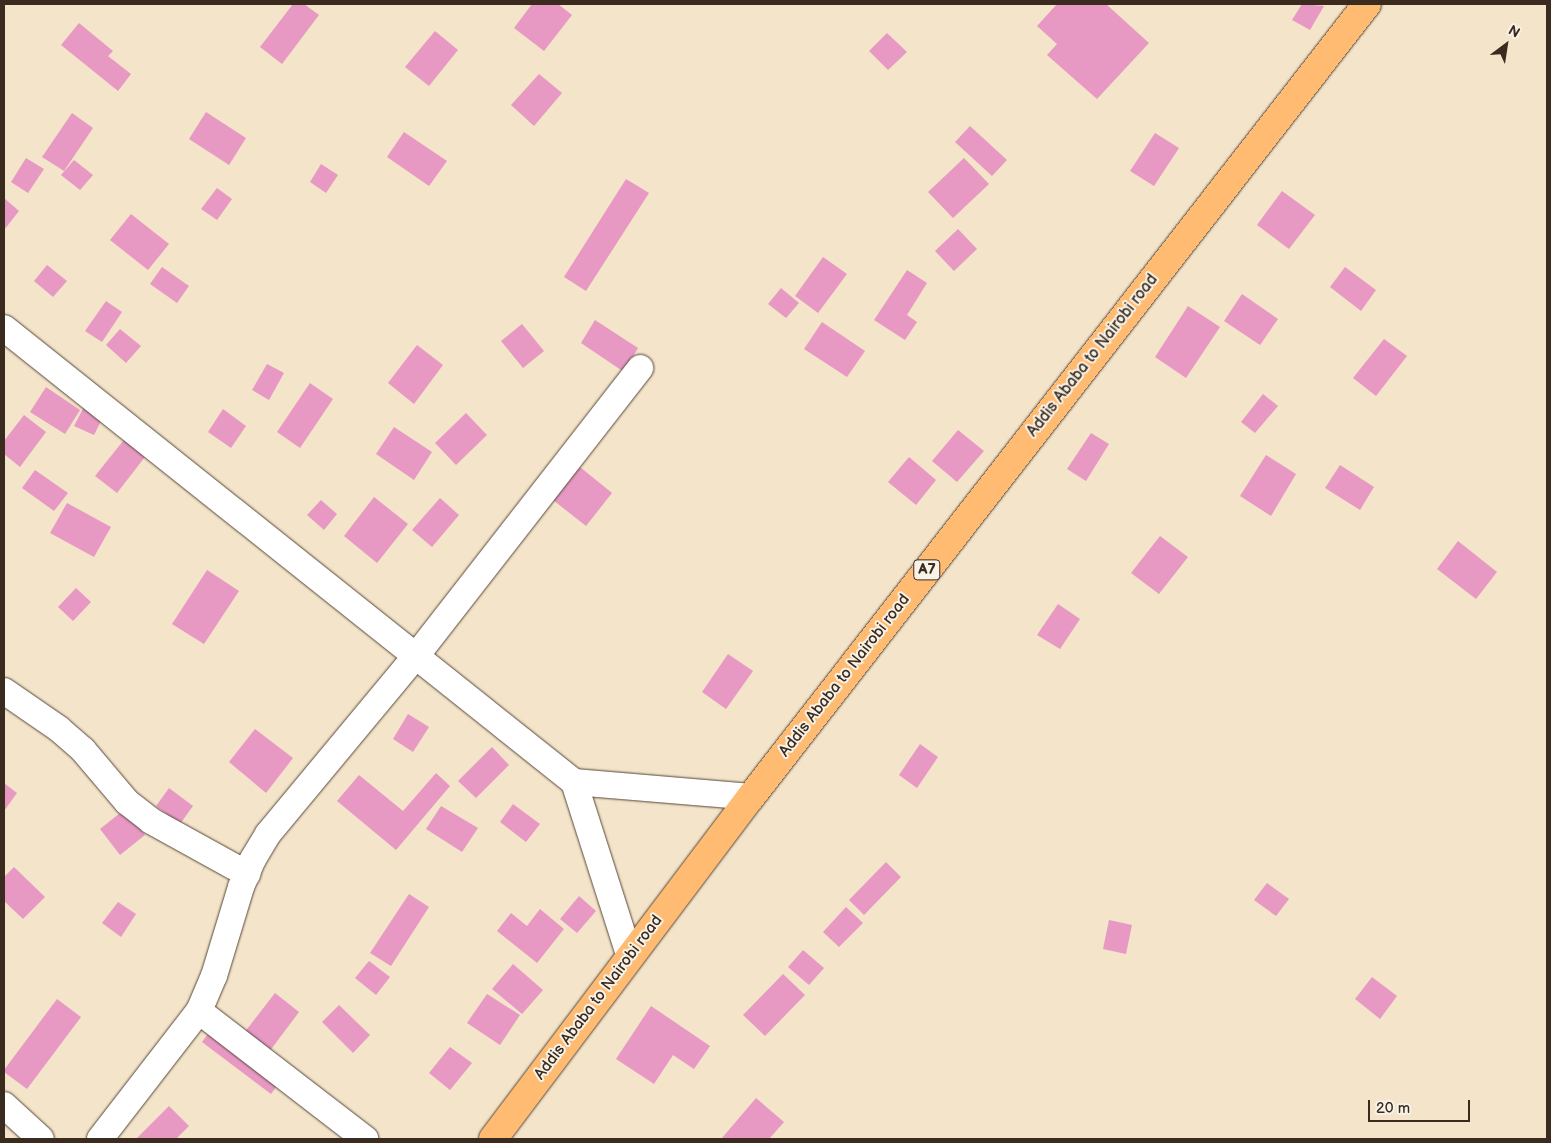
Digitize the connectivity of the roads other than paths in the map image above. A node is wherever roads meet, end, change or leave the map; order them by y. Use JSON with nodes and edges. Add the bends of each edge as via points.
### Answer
{"nodes":[{"id":1,"x":1367,"y":4,"type":"edge"},
{"id":2,"x":4,"y":328,"type":"edge"},
{"id":3,"x":640,"y":368,"type":"dead end"},
{"id":4,"x":416,"y":656,"type":"junction"},
{"id":5,"x":4,"y":691,"type":"edge"},
{"id":6,"x":574,"y":782,"type":"junction"},
{"id":7,"x":751,"y":797,"type":"junction"},
{"id":8,"x":247,"y":874,"type":"junction"},
{"id":9,"x":630,"y":957,"type":"junction"},
{"id":10,"x":199,"y":1011,"type":"junction"},
{"id":11,"x":4,"y":1105,"type":"edge"},
{"id":12,"x":41,"y":1139,"type":"edge"},
{"id":13,"x":100,"y":1139,"type":"edge"},
{"id":14,"x":365,"y":1139,"type":"edge"},
{"id":15,"x":493,"y":1139,"type":"edge"}],
"edges":[{"from":1,"to":7,"type":"highway","name":"Addis Ababa to Nairobi road","number":"A7"},
{"from":2,"to":4,"type":"street"},
{"from":3,"to":4,"type":"street"},
{"from":4,"to":6,"type":"street"},
{"from":4,"to":8,"type":"street","via":[[268,834]]},
{"from":5,"to":8,"type":"street","via":[[83,750],[127,802],[151,822]]},
{"from":6,"to":7,"type":"street"},
{"from":6,"to":9,"type":"street"},
{"from":7,"to":9,"type":"highway","name":"Addis Ababa to Nairobi road","number":"A7"},
{"from":8,"to":10,"type":"street","via":[[214,976]]},
{"from":9,"to":15,"type":"highway","name":"Addis Ababa to Nairobi road","number":"A7"},
{"from":10,"to":13,"type":"street"},
{"from":10,"to":14,"type":"street"},
{"from":11,"to":12,"type":"street"}]}
